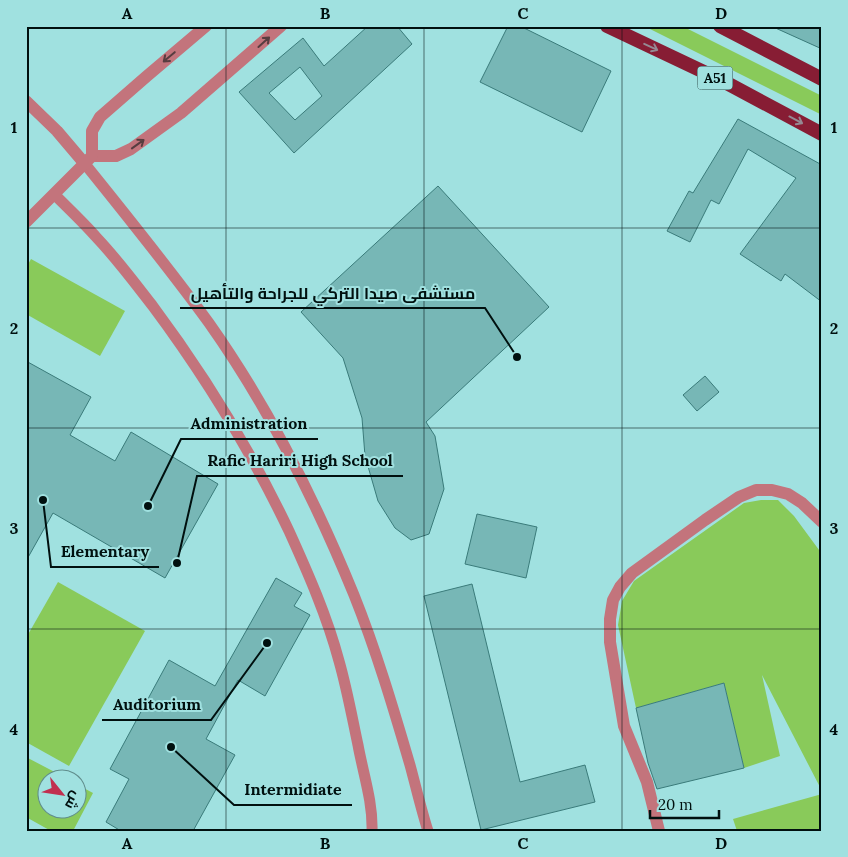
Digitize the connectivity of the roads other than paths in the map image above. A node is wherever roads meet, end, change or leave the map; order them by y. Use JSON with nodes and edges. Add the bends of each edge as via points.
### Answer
{"nodes":[{"id":1,"x":206,"y":26,"type":"edge"},
{"id":2,"x":281,"y":26,"type":"edge"},
{"id":3,"x":606,"y":26,"type":"edge"},
{"id":4,"x":720,"y":26,"type":"edge"},
{"id":5,"x":746,"y":38,"type":"junction"},
{"id":6,"x":822,"y":69,"type":"edge"},
{"id":7,"x":822,"y":79,"type":"edge"},
{"id":8,"x":26,"y":101,"type":"edge"},
{"id":9,"x":822,"y":134,"type":"edge"},
{"id":10,"x":88,"y":160,"type":"junction"},
{"id":11,"x":55,"y":195,"type":"junction"},
{"id":12,"x":26,"y":222,"type":"edge"},
{"id":13,"x":822,"y":522,"type":"edge"},
{"id":14,"x":372,"y":831,"type":"edge"},
{"id":15,"x":428,"y":831,"type":"edge"},
{"id":16,"x":659,"y":831,"type":"edge"}],
"edges":[{"from":1,"to":10,"type":"street","one_way":true,"via":[[100,117],[92,131]]},
{"from":10,"to":2,"type":"street","one_way":true,"via":[[116,156],[130,150],[181,113]]},
{"from":3,"to":9,"type":"highway","number":"A51","one_way":true,"via":[[723,81]]},
{"from":4,"to":5,"type":"highway"},
{"from":5,"to":6,"type":"highway"},
{"from":5,"to":7,"type":"highway"},
{"from":8,"to":10,"type":"street"},
{"from":10,"to":11,"type":"street"},
{"from":10,"to":15,"type":"lane","via":[[210,324],[298,472],[354,596],[384,679]]},
{"from":11,"to":12,"type":"street"},
{"from":11,"to":14,"type":"lane","via":[[98,238],[190,357],[247,450],[278,509],[324,612],[339,659],[366,785]]},
{"from":13,"to":16,"type":"street","via":[[788,494],[756,490],[739,496],[705,520],[632,573],[620,586],[613,600],[610,642],[624,726],[647,782]]}]}
